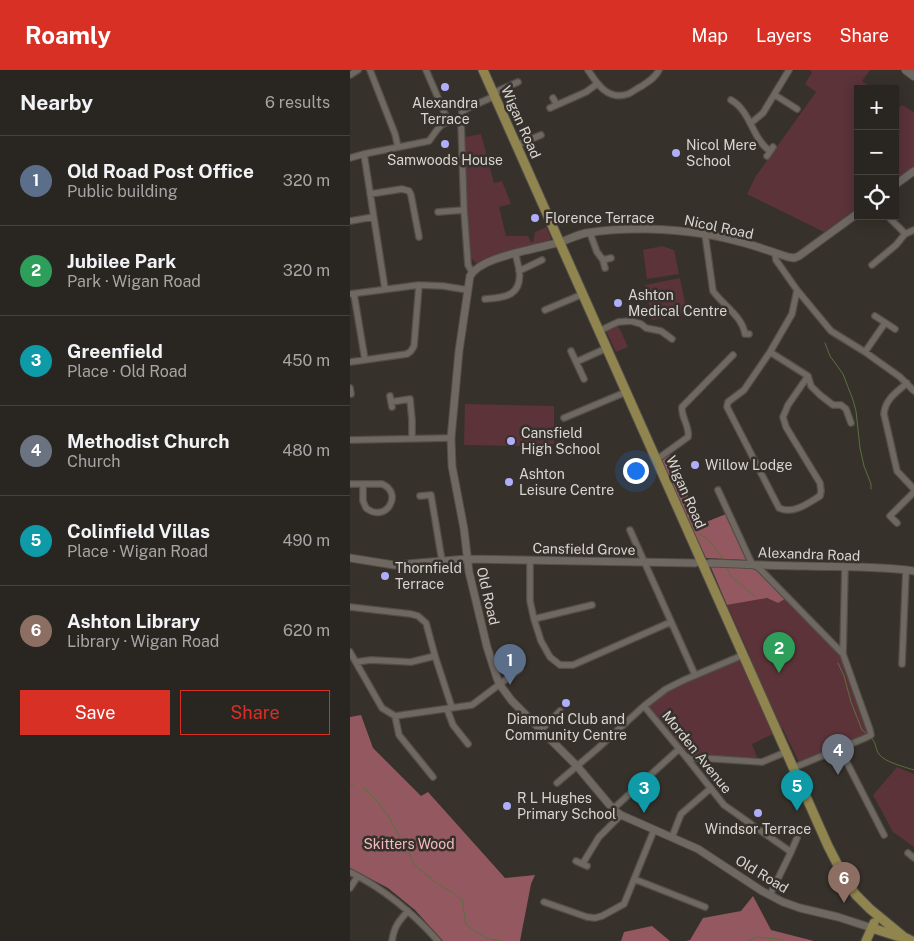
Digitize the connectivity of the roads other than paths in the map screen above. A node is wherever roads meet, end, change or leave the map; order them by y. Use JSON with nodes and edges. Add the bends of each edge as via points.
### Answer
{"nodes":[{"id":1,"x":358,"y":70,"type":"edge"},
{"id":2,"x":370,"y":70,"type":"edge"},
{"id":3,"x":426,"y":70,"type":"edge"},
{"id":4,"x":483,"y":70,"type":"edge"},
{"id":5,"x":588,"y":70,"type":"edge"},
{"id":6,"x":659,"y":70,"type":"edge"},
{"id":7,"x":789,"y":70,"type":"edge"},
{"id":8,"x":906,"y":70,"type":"edge"},
{"id":9,"x":350,"y":75,"type":"edge"},
{"id":10,"x":914,"y":76,"type":"edge"},
{"id":11,"x":518,"y":82,"type":"dead end"},
{"id":12,"x":597,"y":84,"type":"junction"},
{"id":13,"x":494,"y":94,"type":"junction"},
{"id":14,"x":775,"y":95,"type":"junction"},
{"id":15,"x":553,"y":98,"type":"dead end"},
{"id":16,"x":730,"y":100,"type":"dead end"},
{"id":17,"x":557,"y":105,"type":"junction"},
{"id":18,"x":550,"y":108,"type":"dead end"},
{"id":19,"x":796,"y":109,"type":"dead end"},
{"id":20,"x":448,"y":121,"type":"junction"},
{"id":21,"x":460,"y":122,"type":"junction"},
{"id":22,"x":751,"y":123,"type":"junction"},
{"id":23,"x":541,"y":135,"type":"dead end"},
{"id":24,"x":517,"y":146,"type":"junction"},
{"id":25,"x":398,"y":147,"type":"junction"},
{"id":26,"x":770,"y":151,"type":"dead end"},
{"id":27,"x":364,"y":154,"type":"junction"},
{"id":28,"x":350,"y":158,"type":"edge"},
{"id":29,"x":914,"y":171,"type":"edge"},
{"id":30,"x":899,"y":182,"type":"edge"},
{"id":31,"x":370,"y":194,"type":"junction"},
{"id":32,"x":464,"y":210,"type":"junction"},
{"id":33,"x":438,"y":212,"type":"dead end"},
{"id":34,"x":854,"y":216,"type":"edge"},
{"id":35,"x":373,"y":217,"type":"junction"},
{"id":36,"x":891,"y":220,"type":"edge"},
{"id":37,"x":350,"y":221,"type":"edge"},
{"id":38,"x":914,"y":230,"type":"edge"},
{"id":39,"x":590,"y":233,"type":"junction"},
{"id":40,"x":705,"y":234,"type":"junction"},
{"id":41,"x":905,"y":234,"type":"junction"},
{"id":42,"x":419,"y":237,"type":"dead end"},
{"id":43,"x":560,"y":242,"type":"junction"},
{"id":44,"x":516,"y":253,"type":"junction"},
{"id":45,"x":775,"y":253,"type":"junction"},
{"id":46,"x":611,"y":258,"type":"dead end"},
{"id":47,"x":542,"y":260,"type":"dead end"},
{"id":48,"x":603,"y":260,"type":"junction"},
{"id":49,"x":871,"y":266,"type":"dead end"},
{"id":50,"x":605,"y":268,"type":"dead end"},
{"id":51,"x":519,"y":270,"type":"junction"},
{"id":52,"x":472,"y":272,"type":"junction"},
{"id":53,"x":419,"y":285,"type":"junction"},
{"id":54,"x":385,"y":289,"type":"junction"},
{"id":55,"x":468,"y":290,"type":"junction"},
{"id":56,"x":797,"y":290,"type":"junction"},
{"id":57,"x":352,"y":294,"type":"edge"},
{"id":58,"x":583,"y":294,"type":"junction"},
{"id":59,"x":485,"y":299,"type":"dead end"},
{"id":60,"x":545,"y":310,"type":"dead end"},
{"id":61,"x":875,"y":316,"type":"dead end"},
{"id":62,"x":884,"y":323,"type":"junction"},
{"id":63,"x":895,"y":329,"type":"dead end"},
{"id":64,"x":599,"y":331,"type":"junction"},
{"id":65,"x":749,"y":334,"type":"dead end"},
{"id":66,"x":672,"y":339,"type":"dead end"},
{"id":67,"x":607,"y":348,"type":"junction"},
{"id":68,"x":571,"y":351,"type":"dead end"},
{"id":69,"x":770,"y":352,"type":"junction"},
{"id":70,"x":865,"y":352,"type":"junction"},
{"id":71,"x":733,"y":355,"type":"dead end"},
{"id":72,"x":365,"y":360,"type":"junction"},
{"id":73,"x":350,"y":362,"type":"edge"},
{"id":74,"x":576,"y":362,"type":"junction"},
{"id":75,"x":808,"y":376,"type":"junction"},
{"id":76,"x":584,"y":379,"type":"dead end"},
{"id":77,"x":907,"y":384,"type":"junction"},
{"id":78,"x":914,"y":391,"type":"edge"},
{"id":79,"x":626,"y":392,"type":"junction"},
{"id":80,"x":391,"y":402,"type":"dead end"},
{"id":81,"x":564,"y":418,"type":"dead end"},
{"id":82,"x":848,"y":420,"type":"dead end"},
{"id":83,"x":412,"y":438,"type":"junction"},
{"id":84,"x":451,"y":438,"type":"junction"},
{"id":85,"x":350,"y":440,"type":"edge"},
{"id":86,"x":656,"y":460,"type":"junction"},
{"id":87,"x":350,"y":484,"type":"edge"},
{"id":88,"x":363,"y":484,"type":"junction"},
{"id":89,"x":718,"y":490,"type":"dead end"},
{"id":90,"x":914,"y":490,"type":"edge"},
{"id":91,"x":420,"y":496,"type":"dead end"},
{"id":92,"x":897,"y":523,"type":"dead end"},
{"id":93,"x":630,"y":530,"type":"dead end"},
{"id":94,"x":350,"y":558,"type":"edge"},
{"id":95,"x":467,"y":559,"type":"junction"},
{"id":96,"x":442,"y":561,"type":"junction"},
{"id":97,"x":530,"y":561,"type":"junction"},
{"id":98,"x":645,"y":562,"type":"junction"},
{"id":99,"x":702,"y":563,"type":"junction"},
{"id":100,"x":752,"y":564,"type":"junction"},
{"id":101,"x":845,"y":567,"type":"junction"},
{"id":102,"x":906,"y":570,"type":"junction"},
{"id":103,"x":914,"y":571,"type":"edge"},
{"id":104,"x":592,"y":605,"type":"dead end"},
{"id":105,"x":350,"y":607,"type":"edge"},
{"id":106,"x":534,"y":619,"type":"junction"},
{"id":107,"x":670,"y":622,"type":"junction"},
{"id":108,"x":350,"y":652,"type":"edge"},
{"id":109,"x":843,"y":654,"type":"junction"},
{"id":110,"x":743,"y":655,"type":"junction"},
{"id":111,"x":435,"y":656,"type":"junction"},
{"id":112,"x":356,"y":662,"type":"junction"},
{"id":113,"x":901,"y":664,"type":"dead end"},
{"id":114,"x":520,"y":669,"type":"dead end"},
{"id":115,"x":694,"y":675,"type":"junction"},
{"id":116,"x":500,"y":685,"type":"junction"},
{"id":117,"x":644,"y":706,"type":"junction"},
{"id":118,"x":450,"y":708,"type":"junction"},
{"id":119,"x":560,"y":711,"type":"dead end"},
{"id":120,"x":395,"y":716,"type":"junction"},
{"id":121,"x":541,"y":730,"type":"junction"},
{"id":122,"x":468,"y":744,"type":"dead end"},
{"id":123,"x":679,"y":749,"type":"junction"},
{"id":124,"x":840,"y":749,"type":"junction"},
{"id":125,"x":786,"y":752,"type":"junction"},
{"id":126,"x":686,"y":757,"type":"junction"},
{"id":127,"x":577,"y":766,"type":"junction"},
{"id":128,"x":793,"y":768,"type":"junction"},
{"id":129,"x":433,"y":778,"type":"dead end"},
{"id":130,"x":557,"y":783,"type":"dead end"},
{"id":131,"x":711,"y":788,"type":"junction"},
{"id":132,"x":613,"y":809,"type":"junction"},
{"id":133,"x":621,"y":815,"type":"junction"},
{"id":134,"x":654,"y":830,"type":"junction"},
{"id":135,"x":884,"y":835,"type":"dead end"},
{"id":136,"x":672,"y":837,"type":"junction"},
{"id":137,"x":797,"y":838,"type":"dead end"},
{"id":138,"x":791,"y":852,"type":"junction"},
{"id":139,"x":908,"y":853,"type":"dead end"},
{"id":140,"x":914,"y":858,"type":"edge"},
{"id":141,"x":576,"y":861,"type":"dead end"},
{"id":142,"x":350,"y":872,"type":"edge"},
{"id":143,"x":358,"y":876,"type":"junction"},
{"id":144,"x":634,"y":879,"type":"junction"},
{"id":145,"x":350,"y":888,"type":"edge"},
{"id":146,"x":770,"y":896,"type":"junction"},
{"id":147,"x":544,"y":902,"type":"dead end"},
{"id":148,"x":705,"y":907,"type":"dead end"},
{"id":149,"x":408,"y":911,"type":"junction"},
{"id":150,"x":878,"y":915,"type":"junction"},
{"id":151,"x":872,"y":928,"type":"junction"},
{"id":152,"x":909,"y":940,"type":"edge"},
{"id":153,"x":392,"y":941,"type":"edge"},
{"id":154,"x":438,"y":941,"type":"edge"},
{"id":155,"x":866,"y":941,"type":"edge"}],
"edges":[{"from":1,"to":9,"type":"street"},
{"from":2,"to":25,"type":"street"},
{"from":3,"to":20,"type":"street"},
{"from":4,"to":13,"type":"main road","name":"Wigan Road"},
{"from":5,"to":12,"type":"street"},
{"from":6,"to":12,"type":"street","via":[[653,78],[627,94],[604,91]]},
{"from":7,"to":14,"type":"street"},
{"from":8,"to":10,"type":"main road"},
{"from":11,"to":13,"type":"street"},
{"from":12,"to":17,"type":"street"},
{"from":13,"to":21,"type":"street","via":[[462,112]]},
{"from":13,"to":24,"type":"main road","name":"Wigan Road"},
{"from":14,"to":19,"type":"street"},
{"from":14,"to":22,"type":"street","via":[[763,114]]},
{"from":15,"to":17,"type":"street"},
{"from":16,"to":22,"type":"street","via":[[739,106]]},
{"from":17,"to":18,"type":"street"},
{"from":20,"to":21,"type":"street"},
{"from":20,"to":25,"type":"street","via":[[428,142]]},
{"from":21,"to":32,"type":"street"},
{"from":22,"to":26,"type":"street"},
{"from":23,"to":24,"type":"street"},
{"from":24,"to":43,"type":"main road","name":"Wigan Road"},
{"from":25,"to":27,"type":"street"},
{"from":27,"to":28,"type":"street"},
{"from":27,"to":31,"type":"street"},
{"from":29,"to":30,"type":"street"},
{"from":31,"to":35,"type":"street"},
{"from":31,"to":42,"type":"street","via":[[402,189],[409,191]]},
{"from":32,"to":33,"type":"street"},
{"from":32,"to":52,"type":"street","via":[[468,265]]},
{"from":34,"to":45,"type":"street","name":"Nicol Road","via":[[799,256],[794,258]]},
{"from":35,"to":37,"type":"street"},
{"from":35,"to":54,"type":"street"},
{"from":36,"to":41,"type":"street"},
{"from":38,"to":41,"type":"street"},
{"from":39,"to":40,"type":"street","name":"Nicol Road","via":[[671,230]]},
{"from":39,"to":43,"type":"street","name":"Nicol Road"},
{"from":39,"to":48,"type":"street"},
{"from":40,"to":45,"type":"street","name":"Nicol Road"},
{"from":40,"to":65,"type":"street","via":[[713,291],[739,320],[745,334]]},
{"from":41,"to":49,"type":"street"},
{"from":43,"to":44,"type":"street"},
{"from":43,"to":58,"type":"main road","name":"Wigan Road"},
{"from":44,"to":51,"type":"street"},
{"from":44,"to":52,"type":"street","via":[[488,262]]},
{"from":45,"to":56,"type":"street","via":[[776,260]]},
{"from":46,"to":48,"type":"street"},
{"from":47,"to":51,"type":"street"},
{"from":48,"to":50,"type":"street"},
{"from":51,"to":59,"type":"street","via":[[516,290],[500,298]]},
{"from":52,"to":55,"type":"street","name":"Old Road"},
{"from":53,"to":54,"type":"street"},
{"from":53,"to":55,"type":"street"},
{"from":53,"to":72,"type":"street","via":[[411,351]]},
{"from":54,"to":57,"type":"street"},
{"from":55,"to":84,"type":"street","name":"Old Road"},
{"from":56,"to":69,"type":"street","via":[[792,314]]},
{"from":56,"to":70,"type":"street","via":[[831,331]]},
{"from":57,"to":72,"type":"street"},
{"from":58,"to":60,"type":"street"},
{"from":58,"to":64,"type":"main road","name":"Wigan Road"},
{"from":61,"to":62,"type":"street"},
{"from":62,"to":63,"type":"street"},
{"from":62,"to":70,"type":"street"},
{"from":64,"to":66,"type":"street","via":[[618,322],[631,321],[661,331]]},
{"from":64,"to":67,"type":"main road","name":"Wigan Road"},
{"from":67,"to":74,"type":"street"},
{"from":67,"to":79,"type":"main road","name":"Wigan Road"},
{"from":68,"to":74,"type":"street"},
{"from":69,"to":75,"type":"street"},
{"from":69,"to":75,"type":"street","via":[[744,390],[728,402],[727,407],[782,510],[798,508],[820,496],[822,490],[783,416]]},
{"from":70,"to":77,"type":"street"},
{"from":71,"to":86,"type":"street","via":[[682,407],[688,437]]},
{"from":72,"to":73,"type":"street"},
{"from":74,"to":76,"type":"street"},
{"from":75,"to":82,"type":"street","via":[[811,386],[820,395],[833,405],[846,409]]},
{"from":77,"to":78,"type":"street"},
{"from":77,"to":90,"type":"street","via":[[888,400],[884,414],[897,471]]},
{"from":79,"to":81,"type":"street"},
{"from":79,"to":86,"type":"main road","name":"Wigan Road"},
{"from":80,"to":83,"type":"street","via":[[410,399]]},
{"from":83,"to":84,"type":"street"},
{"from":83,"to":85,"type":"street"},
{"from":84,"to":95,"type":"street","name":"Old Road","via":[[452,466]]},
{"from":86,"to":99,"type":"main road","name":"Wigan Road"},
{"from":87,"to":88,"type":"street"},
{"from":88,"to":88,"type":"street","via":[[387,486],[392,493],[388,509],[373,512],[366,508]]},
{"from":89,"to":100,"type":"street"},
{"from":90,"to":92,"type":"street","via":[[890,516]]},
{"from":91,"to":96,"type":"street","via":[[431,495]]},
{"from":93,"to":98,"type":"street"},
{"from":94,"to":96,"type":"street","name":"Cansfield Grove","via":[[394,565]]},
{"from":95,"to":96,"type":"street","name":"Cansfield Grove"},
{"from":95,"to":97,"type":"street","name":"Cansfield Grove"},
{"from":95,"to":116,"type":"street","name":"Old Road","via":[[487,648]]},
{"from":97,"to":98,"type":"street","name":"Cansfield Grove"},
{"from":97,"to":106,"type":"street","via":[[530,601]]},
{"from":98,"to":99,"type":"street","name":"Cansfield Grove"},
{"from":98,"to":107,"type":"street"},
{"from":99,"to":100,"type":"street","name":"Alexandra Road"},
{"from":99,"to":110,"type":"main road","name":"Wigan Road"},
{"from":100,"to":101,"type":"street","name":"Alexandra Road"},
{"from":100,"to":109,"type":"street"},
{"from":101,"to":102,"type":"street","name":"Alexandra Road"},
{"from":101,"to":109,"type":"street"},
{"from":102,"to":103,"type":"street","name":"Alexandra Road"},
{"from":102,"to":113,"type":"street"},
{"from":104,"to":106,"type":"street"},
{"from":105,"to":111,"type":"street","via":[[418,616],[426,623]]},
{"from":106,"to":107,"type":"street","via":[[541,642],[560,666],[573,665]]},
{"from":107,"to":115,"type":"street"},
{"from":108,"to":112,"type":"street"},
{"from":109,"to":124,"type":"street","via":[[870,735]]},
{"from":110,"to":115,"type":"street"},
{"from":110,"to":125,"type":"main road","name":"Wigan Road"},
{"from":111,"to":112,"type":"street","via":[[410,662]]},
{"from":111,"to":118,"type":"street"},
{"from":112,"to":120,"type":"street","via":[[382,708]]},
{"from":114,"to":116,"type":"street"},
{"from":115,"to":117,"type":"street"},
{"from":116,"to":118,"type":"street","via":[[472,705]]},
{"from":116,"to":121,"type":"street","name":"Old Road"},
{"from":117,"to":123,"type":"street","name":"Morden Avenue"},
{"from":117,"to":127,"type":"street"},
{"from":118,"to":120,"type":"street"},
{"from":118,"to":122,"type":"street","via":[[453,724]]},
{"from":119,"to":121,"type":"street"},
{"from":120,"to":129,"type":"street","via":[[398,735]]},
{"from":121,"to":127,"type":"street","name":"Old Road"},
{"from":123,"to":126,"type":"street","name":"Morden Avenue"},
{"from":123,"to":132,"type":"street"},
{"from":124,"to":128,"type":"street"},
{"from":124,"to":135,"type":"street"},
{"from":125,"to":126,"type":"street","via":[[762,762]]},
{"from":125,"to":128,"type":"main road","name":"Wigan Road"},
{"from":126,"to":131,"type":"street","name":"Morden Avenue"},
{"from":127,"to":130,"type":"street"},
{"from":127,"to":132,"type":"street","name":"Old Road"},
{"from":128,"to":150,"type":"main road","name":"Wigan Road","via":[[848,883]]},
{"from":131,"to":136,"type":"street","via":[[681,814]]},
{"from":131,"to":138,"type":"street","name":"Morden Avenue","via":[[724,805]]},
{"from":132,"to":133,"type":"street","name":"Old Road"},
{"from":133,"to":134,"type":"street","name":"Old Road"},
{"from":133,"to":141,"type":"street","via":[[599,837],[585,865]]},
{"from":134,"to":136,"type":"street","name":"Old Road"},
{"from":134,"to":144,"type":"street"},
{"from":136,"to":146,"type":"street","name":"Old Road","via":[[698,849]]},
{"from":137,"to":138,"type":"street"},
{"from":138,"to":146,"type":"street"},
{"from":139,"to":140,"type":"street"},
{"from":142,"to":143,"type":"street"},
{"from":143,"to":145,"type":"street"},
{"from":143,"to":149,"type":"street","via":[[384,891]]},
{"from":144,"to":147,"type":"street","via":[[624,904],[595,918]]},
{"from":144,"to":148,"type":"street"},
{"from":146,"to":151,"type":"street","name":"Old Road"},
{"from":149,"to":153,"type":"street","via":[[398,922]]},
{"from":149,"to":154,"type":"street"},
{"from":150,"to":151,"type":"main road"},
{"from":150,"to":152,"type":"main road","name":"Wigan Road"},
{"from":151,"to":152,"type":"main road","name":"Wigan Road"},
{"from":151,"to":155,"type":"main road"}]}
